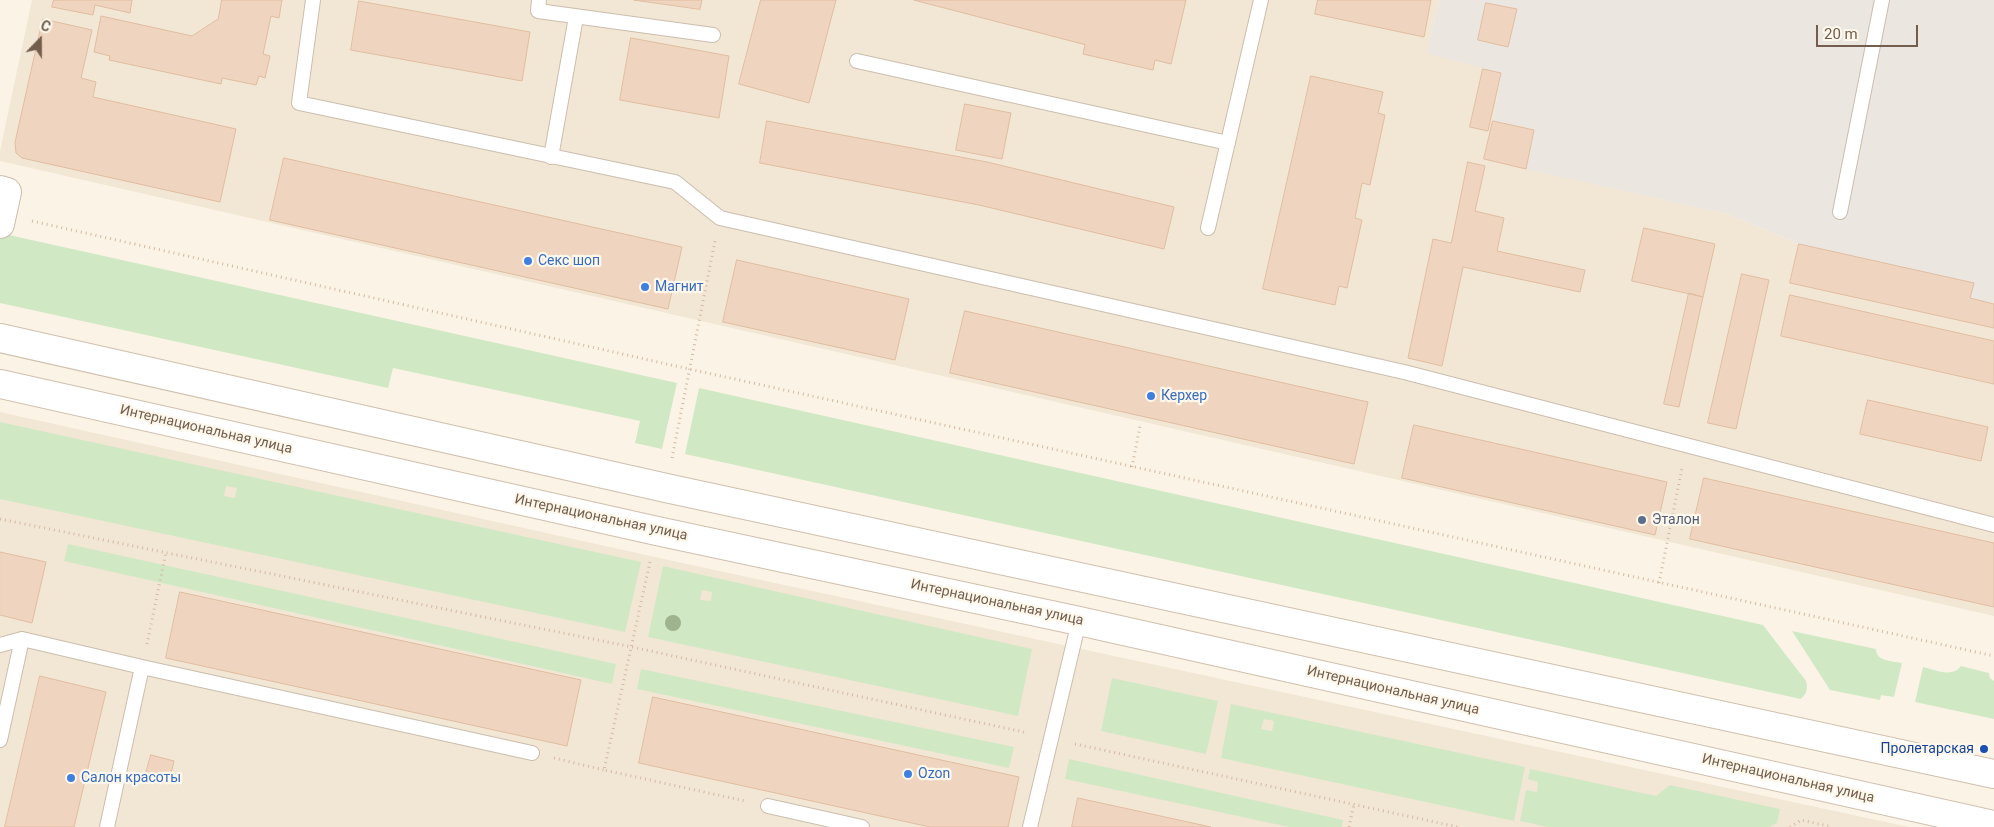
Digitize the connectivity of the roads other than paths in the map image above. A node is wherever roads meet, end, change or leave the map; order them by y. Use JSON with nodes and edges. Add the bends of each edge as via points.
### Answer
{"nodes":[{"id":1,"x":313,"y":0,"type":"edge"},
{"id":2,"x":539,"y":0,"type":"edge"},
{"id":3,"x":1261,"y":0,"type":"edge"},
{"id":4,"x":1882,"y":0,"type":"edge"},
{"id":5,"x":576,"y":17,"type":"junction"},
{"id":6,"x":714,"y":35,"type":"dead end"},
{"id":7,"x":856,"y":61,"type":"dead end"},
{"id":8,"x":1228,"y":143,"type":"junction"},
{"id":9,"x":551,"y":157,"type":"junction"},
{"id":10,"x":1840,"y":212,"type":"dead end"},
{"id":11,"x":1208,"y":228,"type":"dead end"},
{"id":12,"x":0,"y":338,"type":"edge"},
{"id":13,"x":0,"y":384,"type":"edge"},
{"id":14,"x":1994,"y":525,"type":"edge"},
{"id":15,"x":1079,"y":621,"type":"junction"},
{"id":16,"x":22,"y":639,"type":"junction"},
{"id":17,"x":0,"y":645,"type":"edge"},
{"id":18,"x":142,"y":667,"type":"junction"},
{"id":19,"x":0,"y":740,"type":"edge"},
{"id":20,"x":532,"y":753,"type":"road end"},
{"id":21,"x":1994,"y":774,"type":"edge"},
{"id":22,"x":768,"y":806,"type":"road end"},
{"id":23,"x":1994,"y":825,"type":"edge"},
{"id":24,"x":107,"y":827,"type":"edge"},
{"id":25,"x":862,"y":827,"type":"edge"},
{"id":26,"x":1030,"y":827,"type":"edge"}],
"edges":[{"from":1,"to":9,"type":"lane","via":[[299,103]]},
{"from":2,"to":5,"type":"lane","via":[[538,11]]},
{"from":3,"to":8,"type":"lane"},
{"from":4,"to":10,"type":"lane"},
{"from":5,"to":6,"type":"lane"},
{"from":5,"to":9,"type":"lane"},
{"from":7,"to":8,"type":"lane"},
{"from":8,"to":11,"type":"lane"},
{"from":9,"to":14,"type":"lane","via":[[675,182],[720,218],[1404,372]]},
{"from":12,"to":21,"type":"main road","via":[[666,488]]},
{"from":13,"to":15,"type":"main road","name":"Интернациональная улица"},
{"from":15,"to":23,"type":"main road","name":"Интернациональная улица"},
{"from":15,"to":26,"type":"lane"},
{"from":16,"to":17,"type":"lane"},
{"from":16,"to":18,"type":"lane"},
{"from":16,"to":19,"type":"lane"},
{"from":18,"to":20,"type":"lane"},
{"from":18,"to":24,"type":"lane"},
{"from":22,"to":25,"type":"lane"}]}
